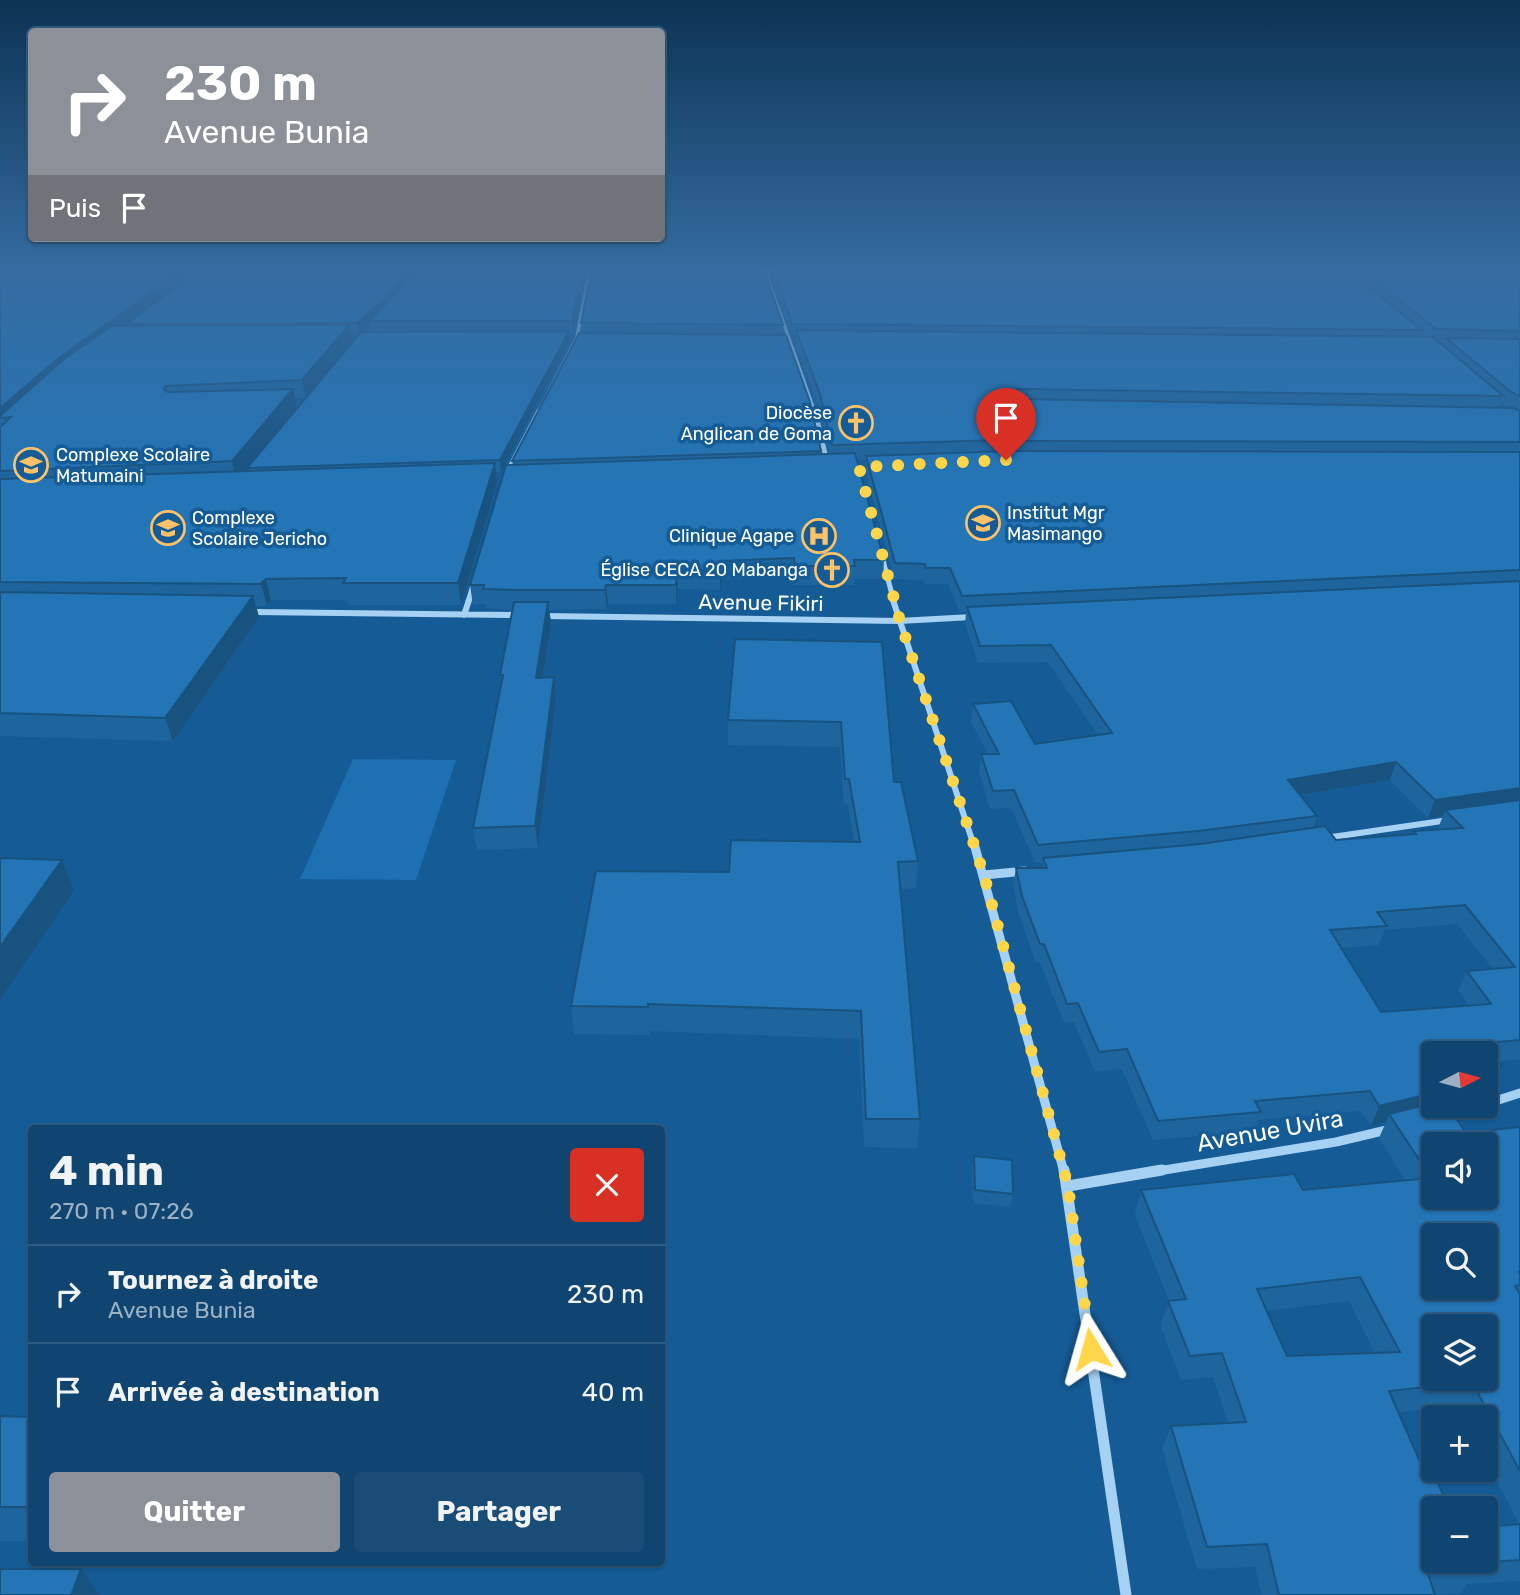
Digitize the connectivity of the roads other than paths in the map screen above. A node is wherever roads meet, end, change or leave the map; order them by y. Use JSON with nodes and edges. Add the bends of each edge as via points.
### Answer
{"nodes":[{"id":1,"x":574,"y":342,"type":"edge"},
{"id":2,"x":793,"y":342,"type":"edge"},
{"id":3,"x":1031,"y":408,"type":"edge"},
{"id":4,"x":993,"y":460,"type":"edge"},
{"id":5,"x":1006,"y":460,"type":"junction"},
{"id":6,"x":1020,"y":460,"type":"edge"},
{"id":7,"x":828,"y":468,"type":"edge"},
{"id":8,"x":518,"y":478,"type":"edge"},
{"id":9,"x":879,"y":544,"type":"edge"},
{"id":10,"x":475,"y":577,"type":"edge"},
{"id":11,"x":246,"y":612,"type":"edge"},
{"id":12,"x":464,"y":615,"type":"junction"},
{"id":13,"x":982,"y":617,"type":"edge"},
{"id":14,"x":900,"y":621,"type":"junction"},
{"id":15,"x":1454,"y":820,"type":"edge"},
{"id":16,"x":1319,"y":838,"type":"edge"},
{"id":17,"x":1036,"y":870,"type":"edge"},
{"id":18,"x":984,"y":875,"type":"junction"},
{"id":19,"x":1520,"y":1093,"type":"edge"},
{"id":20,"x":1498,"y":1100,"type":"edge"},
{"id":21,"x":1437,"y":1118,"type":"edge"},
{"id":22,"x":1434,"y":1119,"type":"edge"},
{"id":23,"x":1400,"y":1127,"type":"edge"},
{"id":24,"x":1068,"y":1186,"type":"junction"},
{"id":25,"x":1126,"y":1595,"type":"edge"}],
"edges":[{"from":1,"to":8,"type":"street","via":[[504,478]]},
{"from":2,"to":7,"type":"street"},
{"from":3,"to":5,"type":"street","via":[[1003,412]]},
{"from":4,"to":5,"type":"street"},
{"from":5,"to":6,"type":"street"},
{"from":9,"to":14,"type":"street"},
{"from":10,"to":12,"type":"street"},
{"from":11,"to":12,"type":"street","name":"Avenue Fikiri"},
{"from":12,"to":14,"type":"street","name":"Avenue Fikiri"},
{"from":13,"to":14,"type":"street","name":"Avenue Fikiri"},
{"from":14,"to":18,"type":"street"},
{"from":15,"to":16,"type":"street"},
{"from":17,"to":18,"type":"street"},
{"from":18,"to":24,"type":"street"},
{"from":19,"to":20,"type":"street"},
{"from":21,"to":22,"type":"street"},
{"from":23,"to":24,"type":"street","name":"Avenue Uvira","via":[[1336,1142]]},
{"from":24,"to":25,"type":"street"}]}
